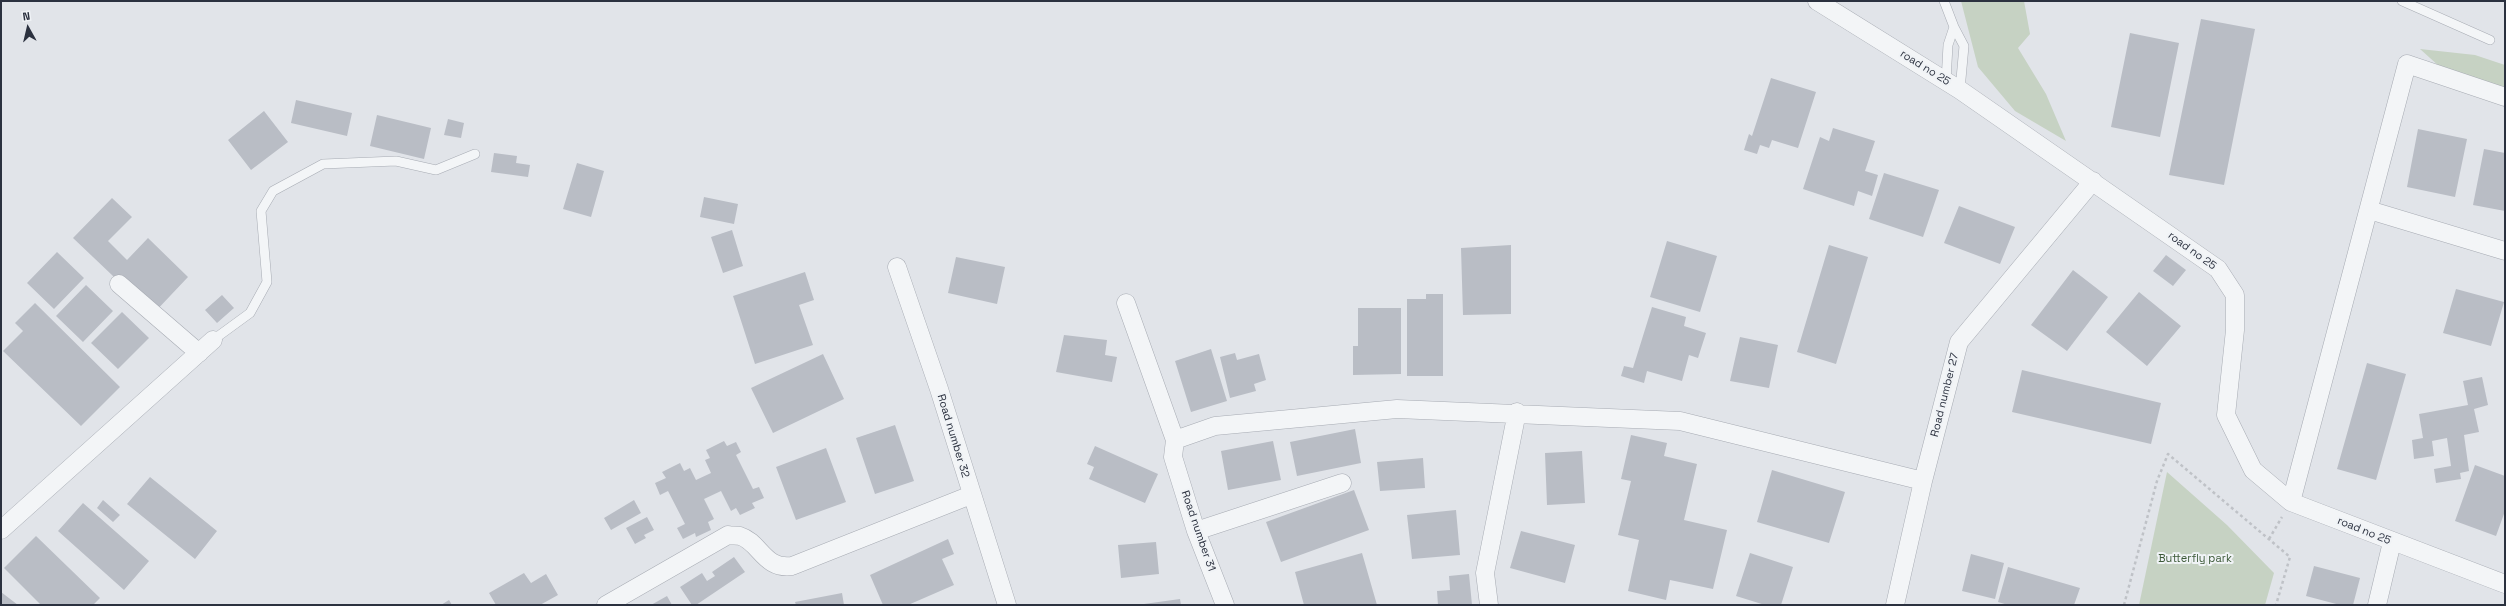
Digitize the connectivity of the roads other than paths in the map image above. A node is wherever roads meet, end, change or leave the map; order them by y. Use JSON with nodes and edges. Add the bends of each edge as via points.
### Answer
{"nodes":[{"id":1,"x":1817,"y":1,"type":"edge"},
{"id":2,"x":1944,"y":1,"type":"edge"},
{"id":3,"x":2402,"y":1,"type":"edge"},
{"id":4,"x":1954,"y":27,"type":"junction"},
{"id":5,"x":2490,"y":40,"type":"dead end"},
{"id":6,"x":1953,"y":85,"type":"junction"},
{"id":7,"x":2505,"y":97,"type":"edge"},
{"id":8,"x":475,"y":154,"type":"dead end"},
{"id":9,"x":2093,"y":181,"type":"junction"},
{"id":10,"x":2369,"y":210,"type":"junction"},
{"id":11,"x":2505,"y":251,"type":"edge"},
{"id":12,"x":897,"y":267,"type":"dead end"},
{"id":13,"x":119,"y":284,"type":"dead end"},
{"id":14,"x":1126,"y":303,"type":"dead end"},
{"id":15,"x":213,"y":340,"type":"joint"},
{"id":16,"x":199,"y":353,"type":"junction"},
{"id":17,"x":1517,"y":412,"type":"junction"},
{"id":18,"x":1174,"y":448,"type":"junction"},
{"id":19,"x":1923,"y":481,"type":"junction"},
{"id":20,"x":1342,"y":483,"type":"dead end"},
{"id":21,"x":971,"y":495,"type":"junction"},
{"id":22,"x":2288,"y":507,"type":"junction"},
{"id":23,"x":1,"y":530,"type":"edge"},
{"id":24,"x":1196,"y":531,"type":"junction"},
{"id":25,"x":2392,"y":542,"type":"junction"},
{"id":26,"x":2505,"y":584,"type":"edge"},
{"id":27,"x":606,"y":605,"type":"edge"},
{"id":28,"x":1006,"y":605,"type":"edge"},
{"id":29,"x":1225,"y":605,"type":"edge"},
{"id":30,"x":1489,"y":605,"type":"edge"},
{"id":31,"x":1895,"y":605,"type":"edge"},
{"id":32,"x":2376,"y":605,"type":"edge"}],
"edges":[{"from":1,"to":6,"type":"street","name":"road no 25"},
{"from":2,"to":4,"type":"lane"},
{"from":3,"to":5,"type":"lane"},
{"from":4,"to":6,"type":"lane","via":[[1948,46]]},
{"from":4,"to":6,"type":"lane","via":[[1964,46]]},
{"from":6,"to":9,"type":"street","name":"road no 25"},
{"from":7,"to":10,"type":"street","via":[[2407,64]]},
{"from":8,"to":15,"type":"lane","via":[[436,170],[396,161],[323,164],[273,191],[261,211],[267,282],[250,313]]},
{"from":9,"to":19,"type":"street","name":"Road number 27","via":[[1958,342]]},
{"from":9,"to":22,"type":"street","name":"road no 25","via":[[2218,269],[2235,294],[2235,330],[2226,415],[2253,470]]},
{"from":10,"to":11,"type":"street"},
{"from":10,"to":22,"type":"street"},
{"from":12,"to":21,"type":"street","name":"Road number 32"},
{"from":13,"to":16,"type":"street"},
{"from":14,"to":18,"type":"street","name":"Road number 31"},
{"from":15,"to":16,"type":"street"},
{"from":16,"to":23,"type":"street"},
{"from":17,"to":18,"type":"street","via":[[1397,409],[1216,426]]},
{"from":17,"to":19,"type":"street","via":[[1680,421]]},
{"from":17,"to":30,"type":"street","via":[[1485,573]]},
{"from":18,"to":24,"type":"street","name":"Road number 31"},
{"from":19,"to":31,"type":"street","name":"Road number 27"},
{"from":20,"to":24,"type":"street"},
{"from":21,"to":27,"type":"street","via":[[792,566],[775,565],[741,537],[728,535]]},
{"from":21,"to":28,"type":"street","name":"Road number 32"},
{"from":22,"to":25,"type":"street","name":"road no 25"},
{"from":24,"to":29,"type":"street","name":"Road number 31"},
{"from":25,"to":26,"type":"street","name":"road no 25"},
{"from":25,"to":32,"type":"street"}]}
